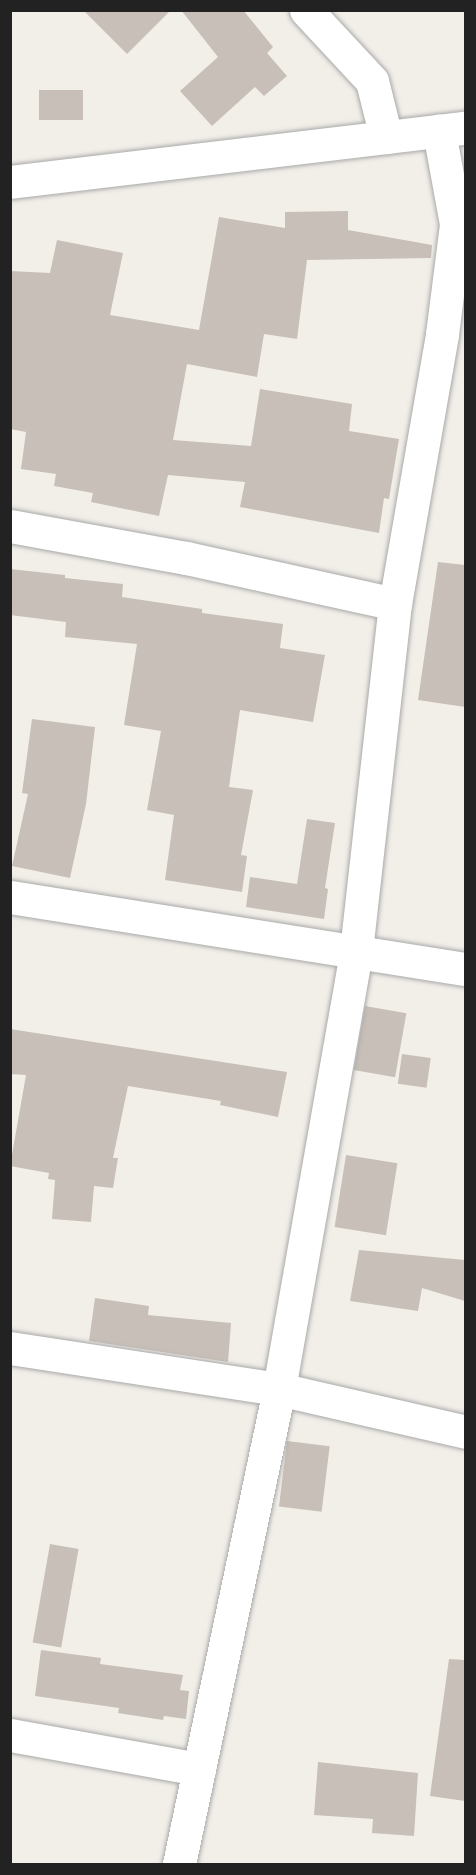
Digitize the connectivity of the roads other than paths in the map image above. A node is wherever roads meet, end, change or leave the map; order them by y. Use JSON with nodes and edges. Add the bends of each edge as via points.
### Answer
{"nodes":[{"id":1,"x":306,"y":10,"type":"edge"},
{"id":2,"x":452,"y":129,"type":"edge"},
{"id":3,"x":386,"y":137,"type":"junction"},
{"id":4,"x":10,"y":182,"type":"edge"},
{"id":5,"x":10,"y":526,"type":"edge"},
{"id":6,"x":395,"y":604,"type":"junction"},
{"id":7,"x":10,"y":897,"type":"edge"},
{"id":8,"x":356,"y":951,"type":"junction"},
{"id":9,"x":465,"y":969,"type":"edge"},
{"id":10,"x":10,"y":1348,"type":"edge"},
{"id":11,"x":279,"y":1389,"type":"junction"},
{"id":12,"x":465,"y":1432,"type":"edge"},
{"id":13,"x":10,"y":1735,"type":"edge"},
{"id":14,"x":200,"y":1769,"type":"junction"},
{"id":15,"x":179,"y":1864,"type":"edge"}],
"edges":[{"from":1,"to":3,"type":"street","via":[[372,81]]},
{"from":2,"to":3,"type":"street"},
{"from":2,"to":6,"type":"street","via":[[456,224],[442,334]]},
{"from":3,"to":4,"type":"street"},
{"from":5,"to":6,"type":"street","via":[[186,558]]},
{"from":6,"to":8,"type":"street"},
{"from":7,"to":8,"type":"street"},
{"from":8,"to":9,"type":"street"},
{"from":8,"to":11,"type":"street"},
{"from":10,"to":11,"type":"street"},
{"from":11,"to":12,"type":"street"},
{"from":11,"to":14,"type":"street"},
{"from":13,"to":14,"type":"street"},
{"from":14,"to":15,"type":"street"}]}
